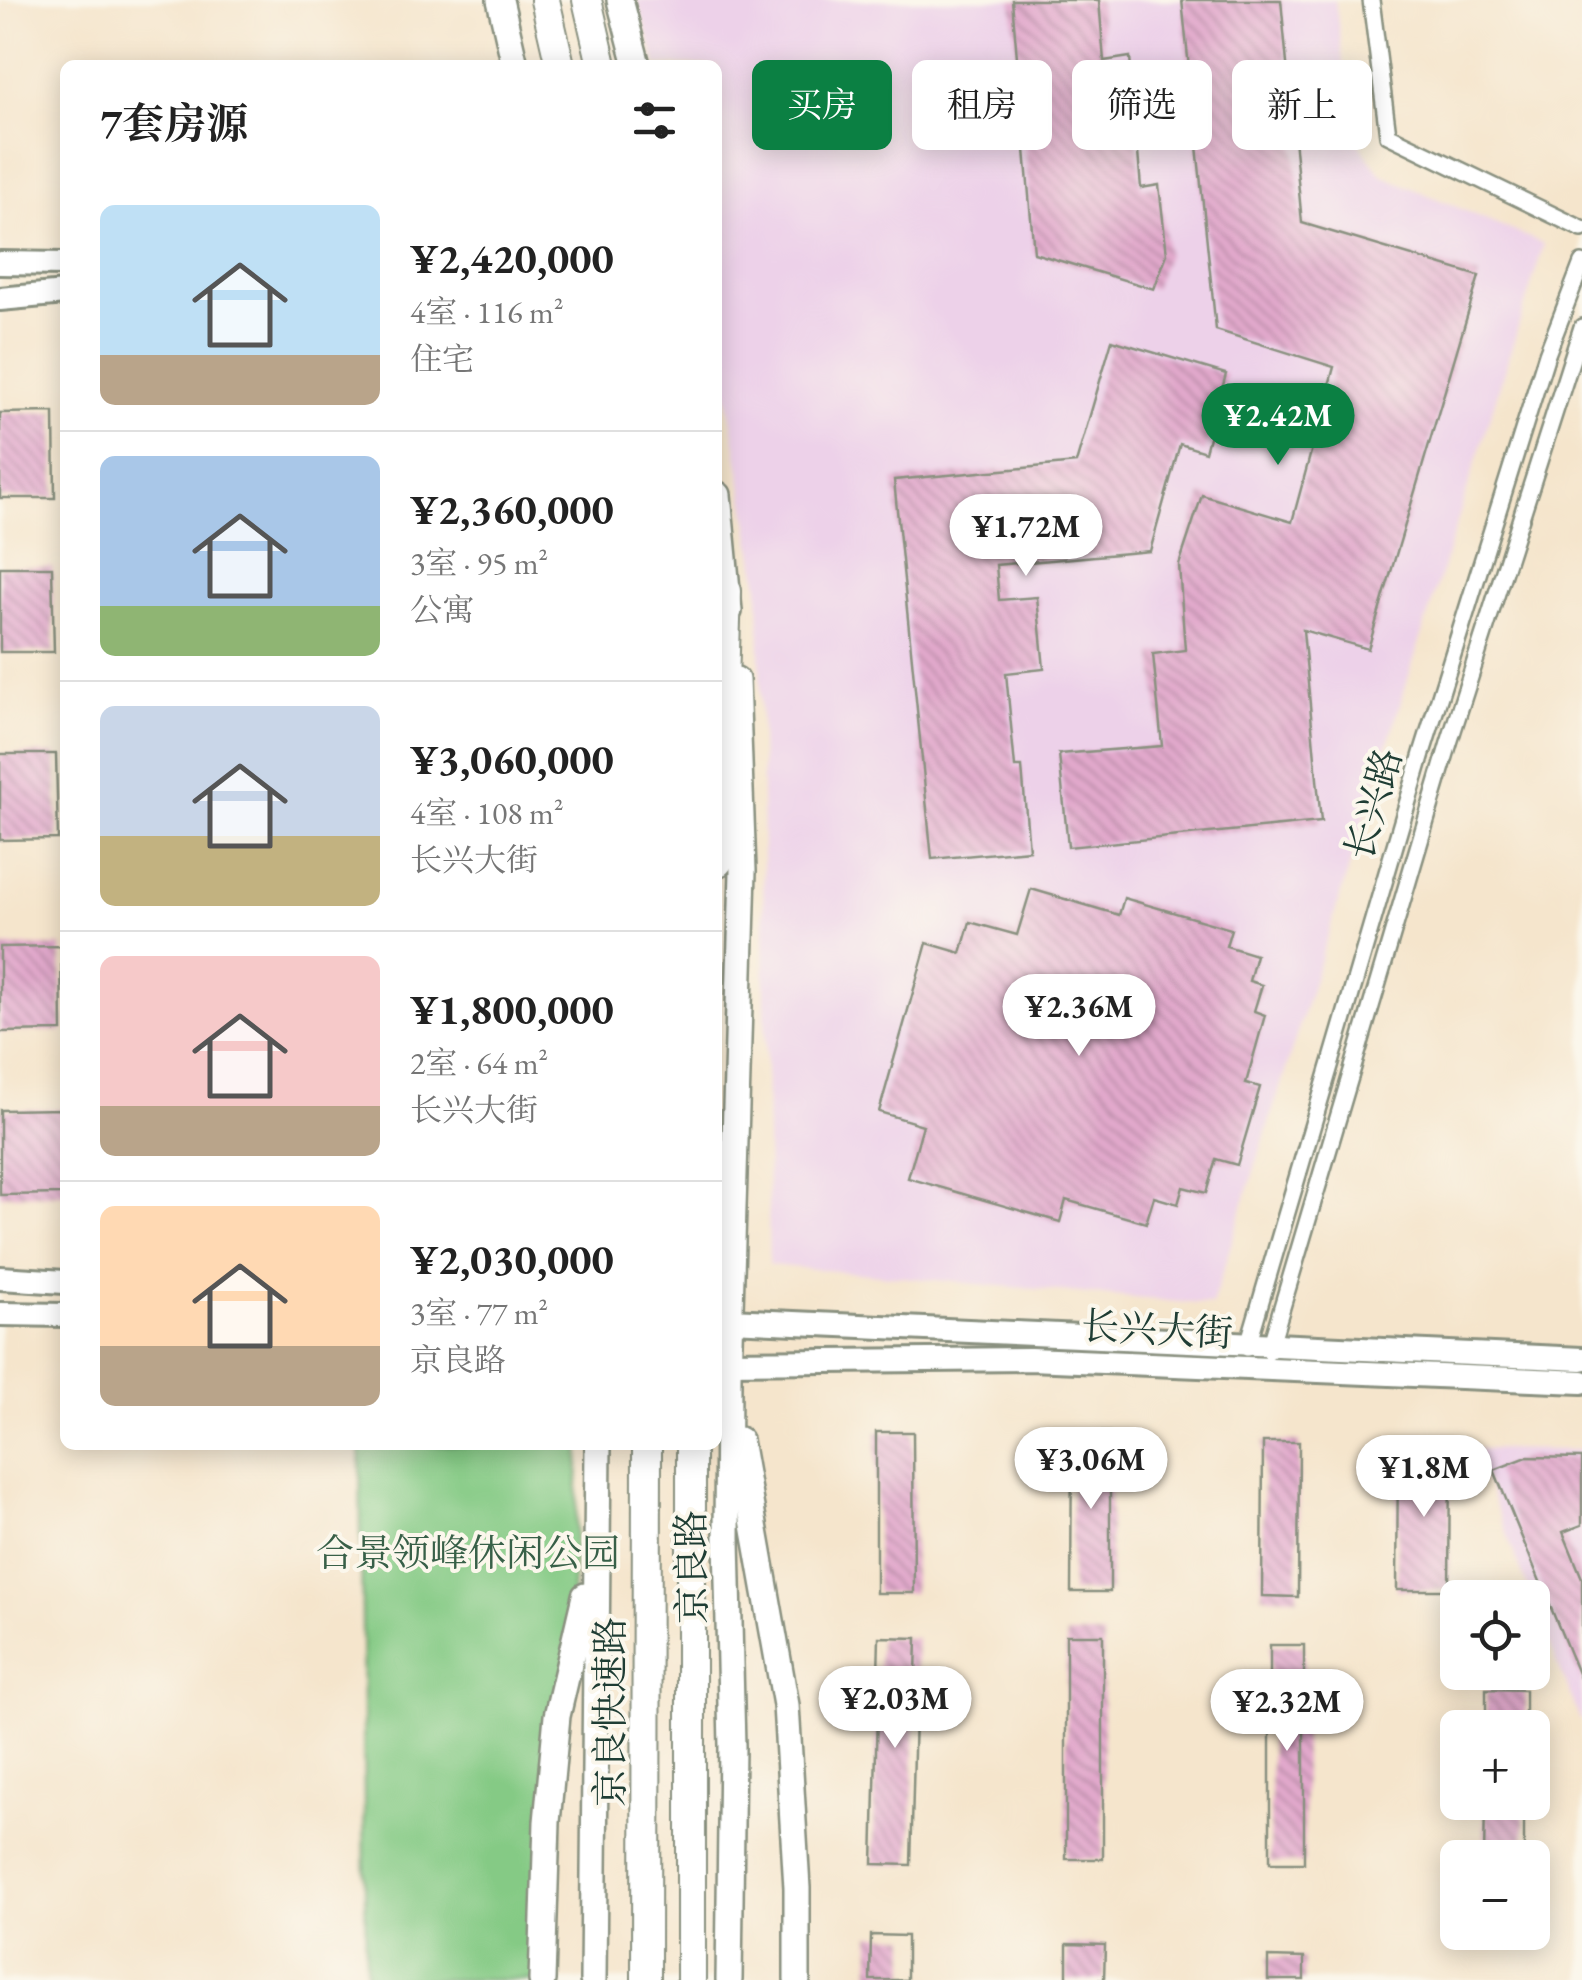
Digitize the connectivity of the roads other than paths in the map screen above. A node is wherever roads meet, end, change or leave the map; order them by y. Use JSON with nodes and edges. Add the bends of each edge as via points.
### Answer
{"nodes":[{"id":1,"x":500,"y":0,"type":"edge"},
{"id":2,"x":545,"y":0,"type":"edge"},
{"id":3,"x":587,"y":0,"type":"edge"},
{"id":4,"x":620,"y":0,"type":"edge"},
{"id":5,"x":1371,"y":0,"type":"edge"},
{"id":6,"x":514,"y":60,"type":"edge"},
{"id":7,"x":559,"y":60,"type":"edge"},
{"id":8,"x":601,"y":60,"type":"edge"},
{"id":9,"x":636,"y":60,"type":"edge"},
{"id":10,"x":1582,"y":229,"type":"edge"},
{"id":11,"x":0,"y":262,"type":"edge"},
{"id":12,"x":1582,"y":263,"type":"edge"},
{"id":13,"x":60,"y":264,"type":"edge"},
{"id":14,"x":60,"y":293,"type":"edge"},
{"id":15,"x":0,"y":298,"type":"edge"},
{"id":16,"x":1582,"y":327,"type":"edge"},
{"id":17,"x":722,"y":538,"type":"edge"},
{"id":18,"x":727,"y":592,"type":"junction"},
{"id":19,"x":722,"y":742,"type":"edge"},
{"id":20,"x":0,"y":1278,"type":"edge"},
{"id":21,"x":60,"y":1282,"type":"edge"},
{"id":22,"x":0,"y":1314,"type":"edge"},
{"id":23,"x":60,"y":1315,"type":"edge"},
{"id":24,"x":729,"y":1320,"type":"junction"},
{"id":25,"x":1257,"y":1358,"type":"junction"},
{"id":26,"x":1582,"y":1359,"type":"edge"},
{"id":27,"x":728,"y":1369,"type":"junction"},
{"id":28,"x":1582,"y":1382,"type":"edge"},
{"id":29,"x":598,"y":1450,"type":"edge"},
{"id":30,"x":647,"y":1450,"type":"edge"},
{"id":31,"x":691,"y":1450,"type":"edge"},
{"id":32,"x":597,"y":1527,"type":"junction"},
{"id":33,"x":542,"y":1980,"type":"edge"},
{"id":34,"x":593,"y":1980,"type":"edge"},
{"id":35,"x":646,"y":1980,"type":"edge"},
{"id":36,"x":691,"y":1980,"type":"edge"},
{"id":37,"x":729,"y":1980,"type":"edge"},
{"id":38,"x":797,"y":1980,"type":"edge"}],
"edges":[{"from":1,"to":6,"type":"main road"},
{"from":2,"to":7,"type":"highway"},
{"from":3,"to":8,"type":"highway"},
{"from":4,"to":9,"type":"main road"},
{"from":5,"to":10,"type":"street","via":[[1388,135]]},
{"from":11,"to":13,"type":"street"},
{"from":12,"to":25,"type":"street","name":"长兴路","via":[[1547,354],[1429,732]]},
{"from":14,"to":15,"type":"street"},
{"from":16,"to":25,"type":"street","name":"长兴路"},
{"from":17,"to":18,"type":"main road","name":"京良路"},
{"from":18,"to":19,"type":"highway"},
{"from":18,"to":24,"type":"main road","name":"京良路","via":[[744,871]]},
{"from":20,"to":21,"type":"street"},
{"from":22,"to":23,"type":"street"},
{"from":24,"to":25,"type":"street","name":"长兴大街"},
{"from":24,"to":27,"type":"main road","name":"京良路"},
{"from":25,"to":26,"type":"street","name":"长兴大街"},
{"from":25,"to":27,"type":"street","name":"长兴大街","via":[[969,1358]]},
{"from":25,"to":28,"type":"street","name":"长兴大街"},
{"from":27,"to":37,"type":"main road","name":"京良路"},
{"from":27,"to":38,"type":"main road","via":[[786,1704]]},
{"from":29,"to":32,"type":"main road"},
{"from":30,"to":35,"type":"highway","name":"京良快速路"},
{"from":31,"to":36,"type":"highway"},
{"from":32,"to":33,"type":"main road","via":[[557,1716]]},
{"from":32,"to":34,"type":"main road"}]}
